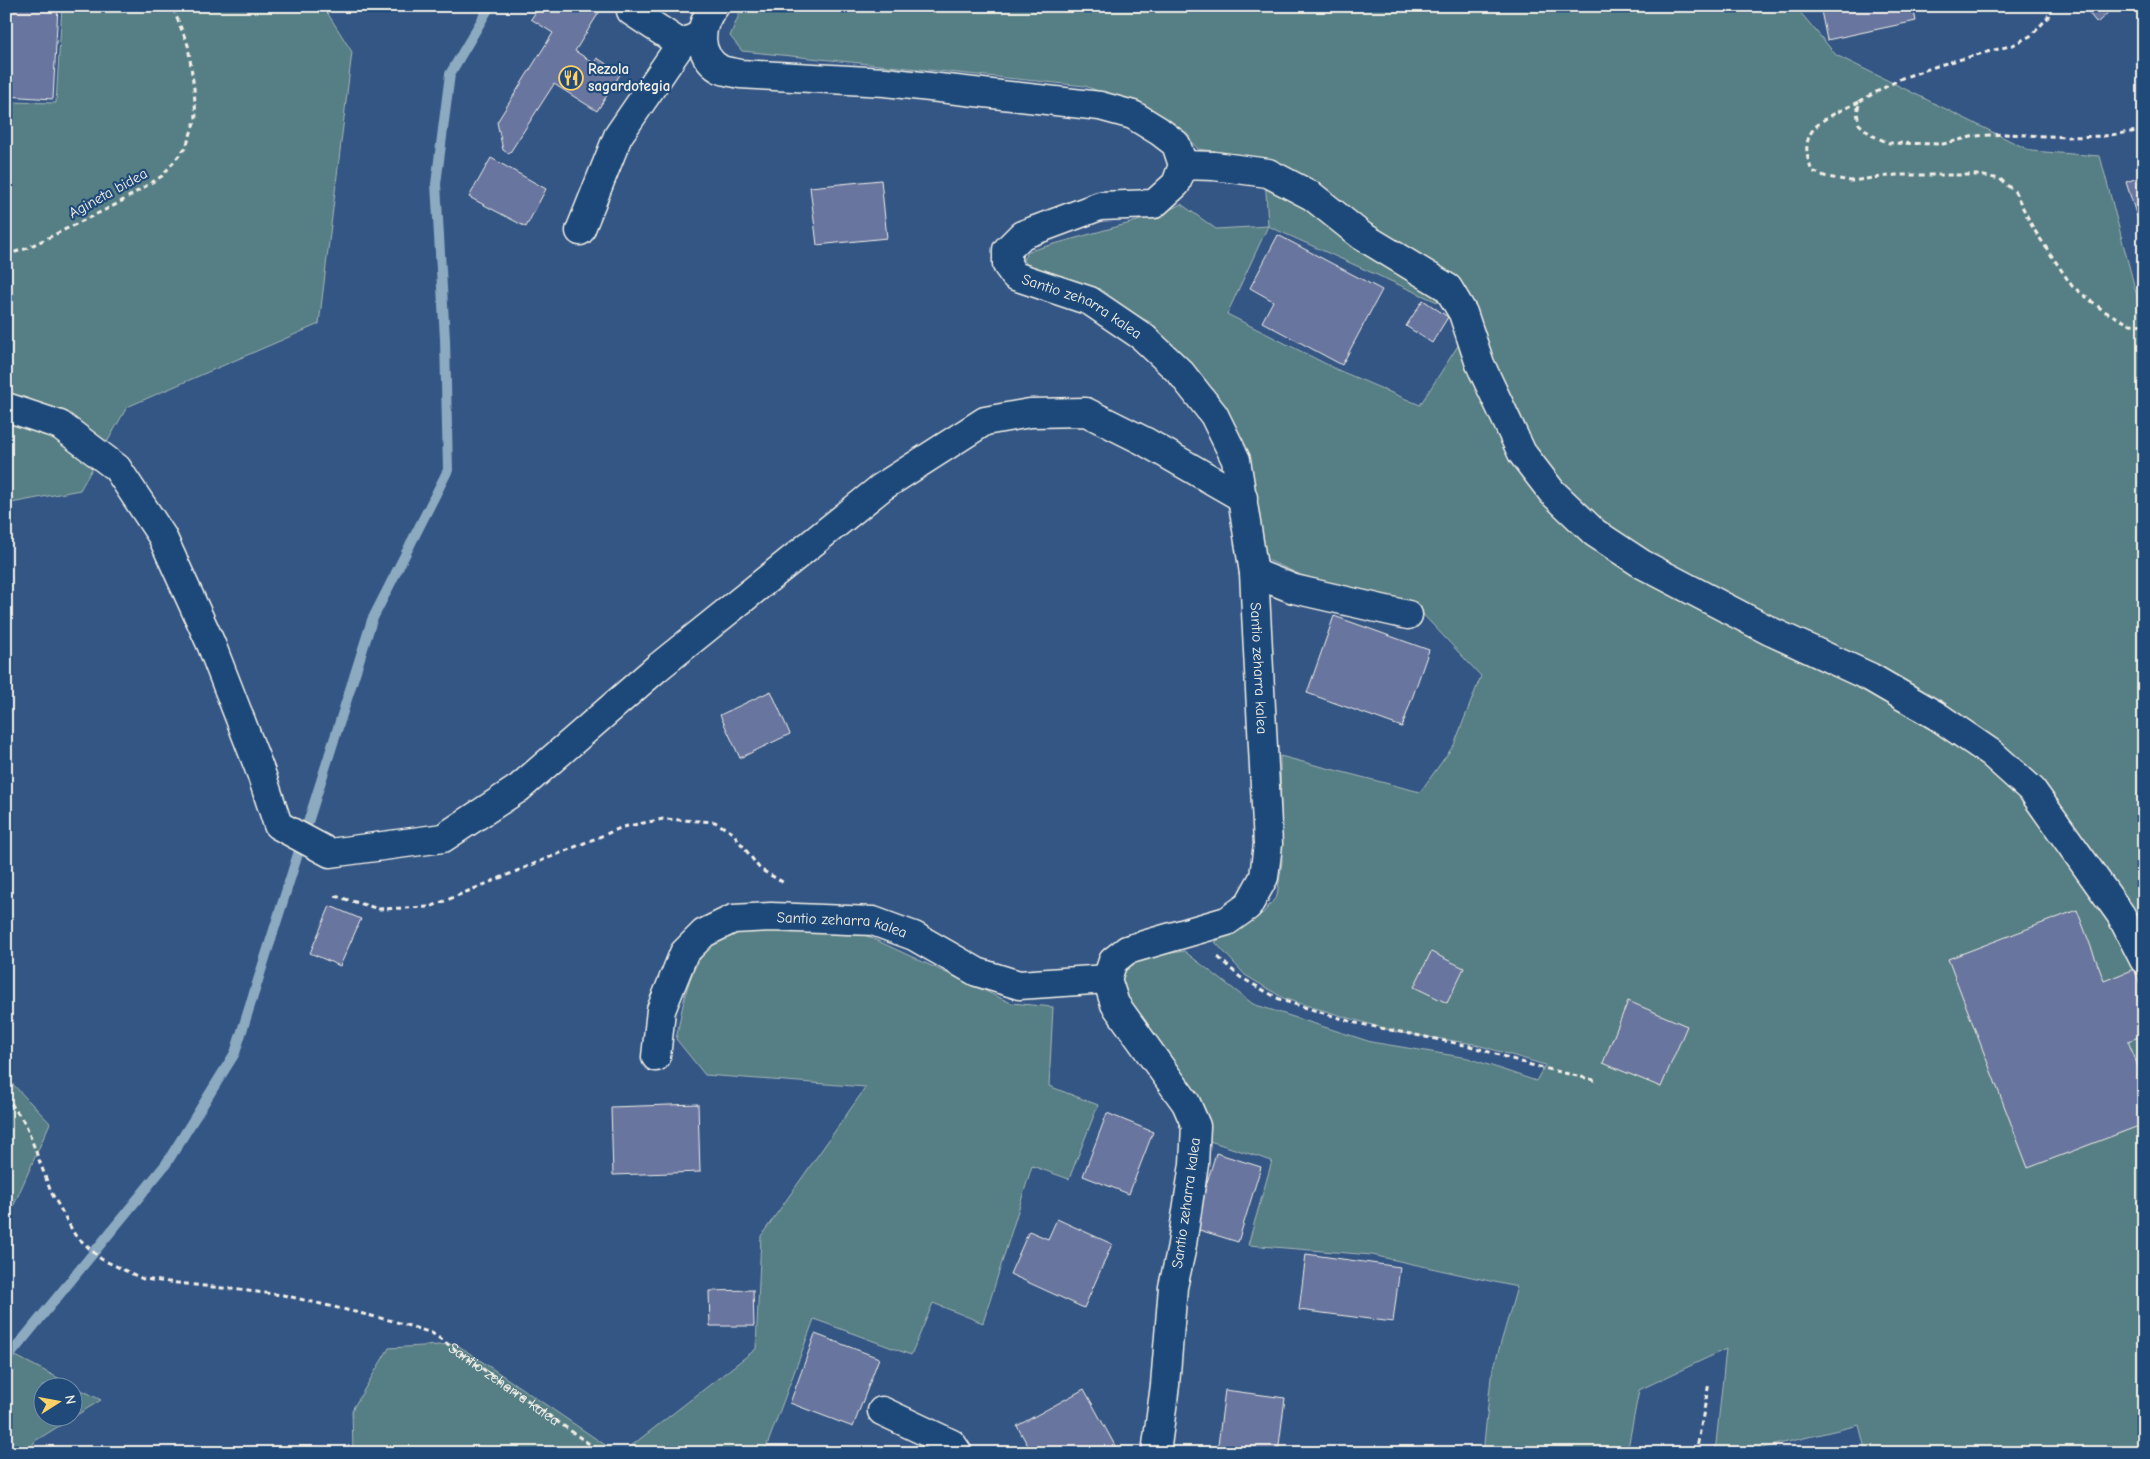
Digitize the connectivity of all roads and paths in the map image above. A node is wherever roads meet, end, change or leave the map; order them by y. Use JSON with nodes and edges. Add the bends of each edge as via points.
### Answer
{"nodes":[{"id":1,"x":172,"y":6,"type":"edge"},
{"id":2,"x":714,"y":6,"type":"edge"},
{"id":3,"x":2051,"y":6,"type":"edge"},
{"id":4,"x":631,"y":11,"type":"dead end"},
{"id":5,"x":691,"y":39,"type":"junction"},
{"id":6,"x":1860,"y":101,"type":"junction"},
{"id":7,"x":2144,"y":130,"type":"edge"},
{"id":8,"x":1183,"y":165,"type":"junction"},
{"id":9,"x":580,"y":230,"type":"dead end"},
{"id":10,"x":6,"y":255,"type":"edge"},
{"id":11,"x":2144,"y":325,"type":"edge"},
{"id":12,"x":6,"y":407,"type":"edge"},
{"id":13,"x":1243,"y":498,"type":"junction"},
{"id":14,"x":1254,"y":573,"type":"junction"},
{"id":15,"x":1408,"y":616,"type":"dead end"},
{"id":16,"x":794,"y":889,"type":"dead end"},
{"id":17,"x":335,"y":896,"type":"dead end"},
{"id":18,"x":1191,"y":932,"type":"junction"},
{"id":19,"x":2144,"y":960,"type":"edge"},
{"id":20,"x":1107,"y":979,"type":"junction"},
{"id":21,"x":656,"y":1058,"type":"dead end"},
{"id":22,"x":1598,"y":1082,"type":"dead end"},
{"id":23,"x":6,"y":1096,"type":"edge"},
{"id":24,"x":1709,"y":1383,"type":"dead end"},
{"id":25,"x":882,"y":1411,"type":"dead end"},
{"id":26,"x":602,"y":1453,"type":"edge"},
{"id":27,"x":958,"y":1453,"type":"edge"},
{"id":28,"x":1156,"y":1453,"type":"edge"},
{"id":29,"x":1696,"y":1453,"type":"edge"}],
"edges":[{"from":1,"to":10,"type":"path","name":"Agineta bidea","via":[[188,44],[194,88],[196,118],[186,147],[162,176],[117,204]]},
{"from":2,"to":5,"type":"street"},
{"from":3,"to":6,"type":"path","via":[[2048,16],[2032,35],[2013,45],[1902,78]]},
{"from":4,"to":5,"type":"street"},
{"from":5,"to":8,"type":"street","via":[[721,69],[740,74],[884,82],[1108,108],[1133,115],[1176,144]]},
{"from":5,"to":9,"type":"street","via":[[618,136]]},
{"from":6,"to":7,"type":"path","via":[[1856,112],[1859,124],[1889,144],[1943,144],[1975,136],[2005,134],[2104,136]]},
{"from":6,"to":11,"type":"path","via":[[1821,120],[1808,136],[1806,154],[1812,171],[1851,181],[1905,175],[1979,175],[2000,179],[2015,192],[2033,228],[2072,286],[2104,311],[2129,324]]},
{"from":8,"to":13,"type":"street","name":"Santio zeharra kalea","via":[[1176,184],[1154,204],[1100,206],[1022,234],[1007,250],[1006,265],[1015,276],[1090,301],[1143,337],[1180,373],[1214,414],[1236,460]]},
{"from":8,"to":19,"type":"street","via":[[1268,173],[1312,196],[1362,236],[1448,288],[1463,313],[1480,364],[1522,453],[1552,492],[1595,533],[1642,564],[1770,631],[1870,677],[1992,753],[2032,790],[2121,915]]},
{"from":12,"to":13,"type":"street","via":[[60,425],[117,468],[162,536],[203,626],[278,824],[330,852],[443,838],[519,788],[657,668],[875,493],[985,422],[1030,413],[1086,412],[1144,440]]},
{"from":13,"to":14,"type":"street","name":"Santio zeharra kalea"},
{"from":14,"to":15,"type":"street","via":[[1294,589]]},
{"from":14,"to":18,"type":"street","name":"Santio zeharra kalea","via":[[1268,844],[1264,877],[1248,906],[1226,921]]},
{"from":16,"to":17,"type":"path","via":[[760,868],[733,832],[714,822],[664,819],[623,827],[430,907],[379,909]]},
{"from":18,"to":20,"type":"street","name":"Santio zeharra kalea","via":[[1126,950],[1113,961]]},
{"from":18,"to":22,"type":"path","via":[[1240,977],[1282,1000],[1356,1023],[1470,1046]]},
{"from":20,"to":21,"type":"street","name":"Santio zeharra kalea","via":[[1019,985],[977,972],[914,936],[873,921],[771,917],[733,919],[704,933],[684,953],[661,1010]]},
{"from":20,"to":28,"type":"street","name":"Santio zeharra kalea","via":[[1115,1004],[1186,1103],[1196,1126],[1194,1164],[1173,1287],[1166,1385]]},
{"from":23,"to":26,"type":"path","name":"Santio zeharra kalea","via":[[26,1125],[51,1192],[75,1234],[101,1259],[142,1279],[282,1295],[432,1333]]},
{"from":24,"to":29,"type":"path"},
{"from":25,"to":27,"type":"street","via":[[952,1444]]}]}
